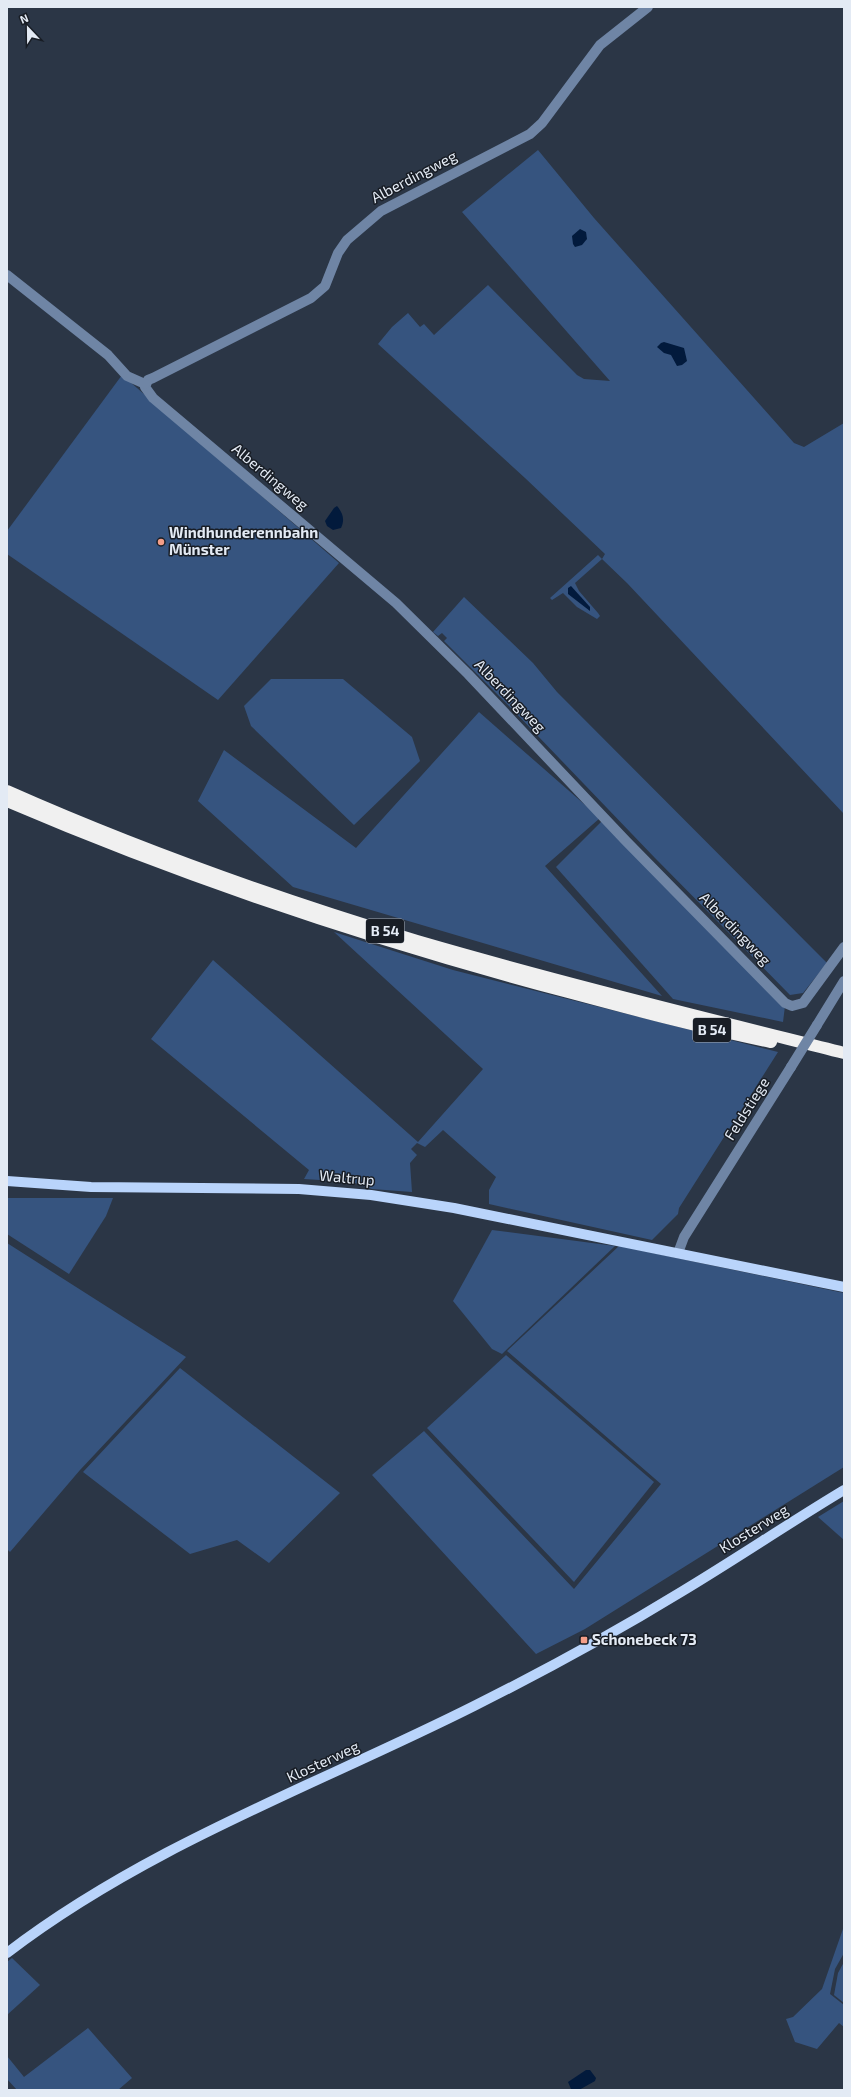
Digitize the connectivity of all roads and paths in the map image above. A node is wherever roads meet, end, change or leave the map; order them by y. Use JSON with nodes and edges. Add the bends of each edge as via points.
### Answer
{"nodes":[{"id":1,"x":648,"y":7,"type":"edge"},
{"id":2,"x":7,"y":275,"type":"edge"},
{"id":3,"x":145,"y":384,"type":"junction"},
{"id":4,"x":7,"y":791,"type":"edge"},
{"id":5,"x":7,"y":800,"type":"edge"},
{"id":6,"x":844,"y":947,"type":"edge"},
{"id":7,"x":844,"y":981,"type":"edge"},
{"id":8,"x":844,"y":1052,"type":"edge"},
{"id":9,"x":844,"y":1060,"type":"edge"},
{"id":10,"x":7,"y":1182,"type":"edge"},
{"id":11,"x":678,"y":1253,"type":"junction"},
{"id":12,"x":844,"y":1287,"type":"edge"},
{"id":13,"x":844,"y":1490,"type":"edge"},
{"id":14,"x":7,"y":1953,"type":"edge"}],
"edges":[{"from":1,"to":3,"type":"street","name":"Alberdingweg","via":[[600,45],[542,123],[530,134],[381,211],[355,231],[341,247],[325,286],[311,298]]},
{"from":2,"to":3,"type":"street","via":[[108,355],[127,376]]},
{"from":3,"to":6,"type":"street","name":"Alberdingweg","via":[[146,390],[153,398],[396,603],[468,674],[626,841],[785,1003],[792,1006],[803,1003]]},
{"from":4,"to":8,"type":"highway","number":"B 54","via":[[104,832],[195,866],[366,925],[535,974]]},
{"from":5,"to":9,"type":"highway","number":"B 54","via":[[204,880],[375,938],[666,1019]]},
{"from":7,"to":11,"type":"street","name":"Feldstiege","bridge":true,"via":[[684,1238]]},
{"from":10,"to":11,"type":"main road","name":"Waltrup","via":[[97,1187],[299,1189],[371,1195],[454,1208]]},
{"from":11,"to":12,"type":"main road","name":"Waltrup"},
{"from":13,"to":14,"type":"main road","name":"Klosterweg","via":[[657,1606],[476,1705],[175,1849],[72,1908]]}]}
